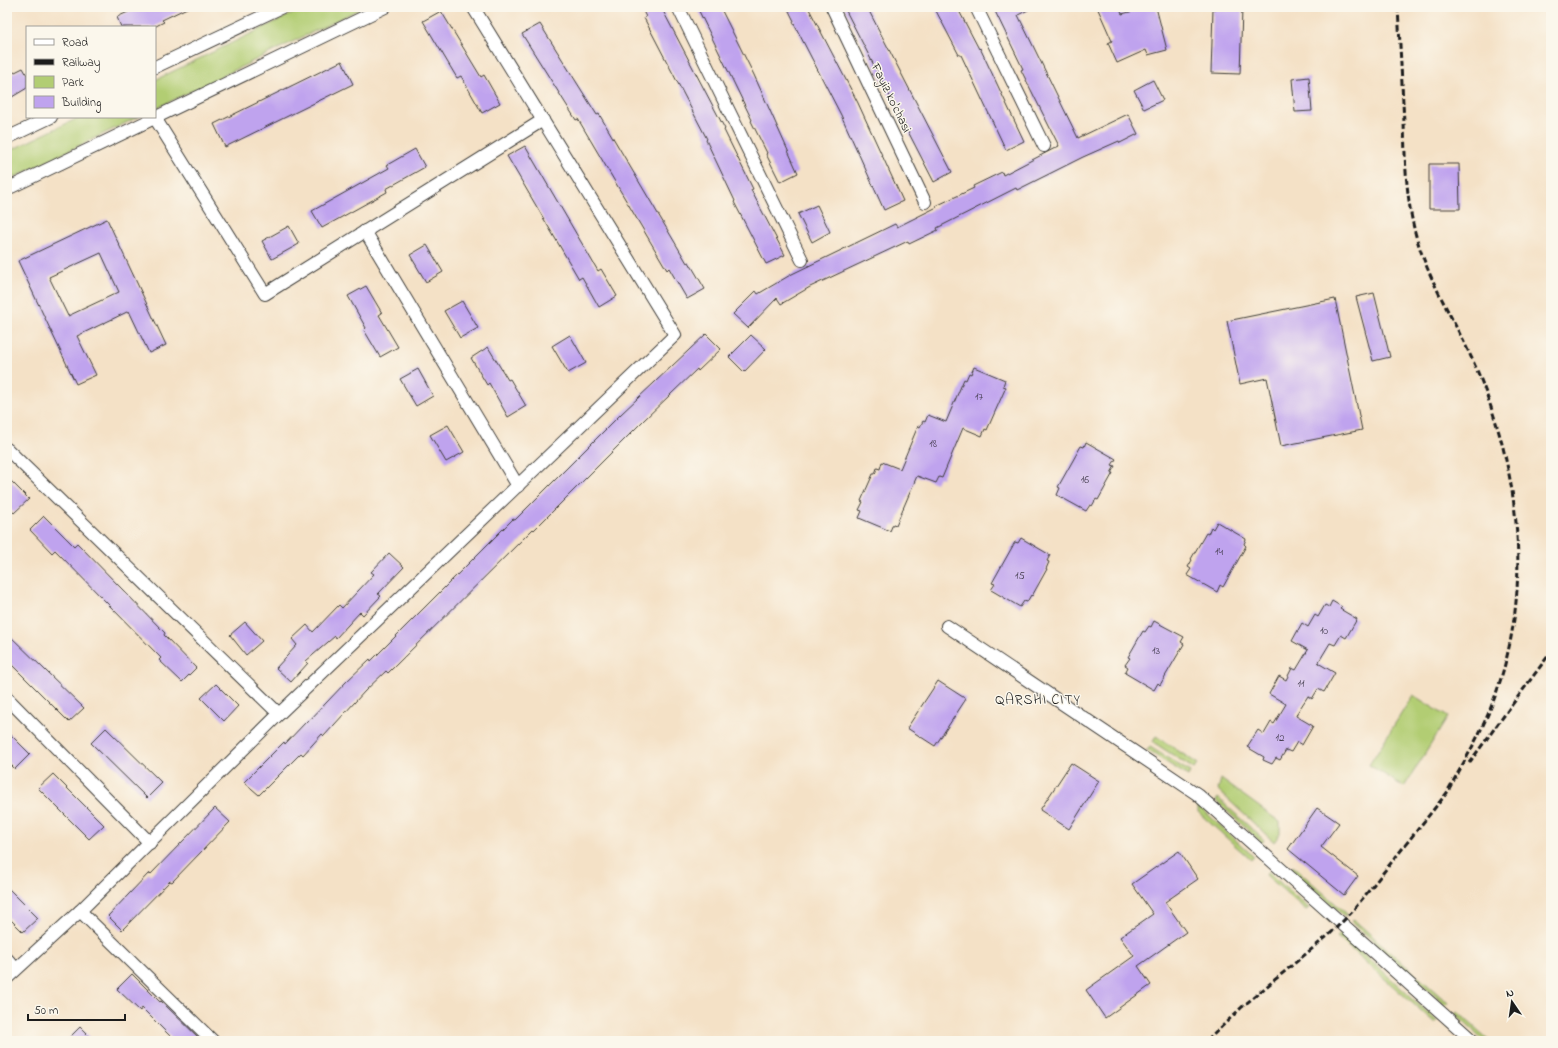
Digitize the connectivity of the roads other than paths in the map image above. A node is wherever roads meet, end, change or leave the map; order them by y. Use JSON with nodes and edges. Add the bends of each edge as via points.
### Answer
{"nodes":[{"id":1,"x":282,"y":7,"type":"edge"},
{"id":2,"x":384,"y":7,"type":"edge"},
{"id":3,"x":473,"y":7,"type":"edge"},
{"id":4,"x":678,"y":7,"type":"edge"},
{"id":5,"x":832,"y":7,"type":"edge"},
{"id":6,"x":976,"y":7,"type":"edge"},
{"id":7,"x":156,"y":67,"type":"edge"},
{"id":8,"x":49,"y":118,"type":"edge"},
{"id":9,"x":156,"y":118,"type":"edge"},
{"id":10,"x":543,"y":120,"type":"junction"},
{"id":11,"x":7,"y":138,"type":"edge"},
{"id":12,"x":1044,"y":146,"type":"dead end"},
{"id":13,"x":7,"y":189,"type":"edge"},
{"id":14,"x":925,"y":202,"type":"dead end"},
{"id":15,"x":365,"y":231,"type":"junction"},
{"id":16,"x":802,"y":260,"type":"dead end"},
{"id":17,"x":7,"y":449,"type":"edge"},
{"id":18,"x":518,"y":486,"type":"junction"},
{"id":19,"x":947,"y":626,"type":"dead end"},
{"id":20,"x":7,"y":698,"type":"edge"},
{"id":21,"x":279,"y":714,"type":"junction"},
{"id":22,"x":150,"y":843,"type":"junction"},
{"id":23,"x":80,"y":910,"type":"junction"},
{"id":24,"x":7,"y":959,"type":"edge"},
{"id":25,"x":16,"y":969,"type":"junction"},
{"id":26,"x":7,"y":978,"type":"edge"},
{"id":27,"x":214,"y":1041,"type":"edge"},
{"id":28,"x":1473,"y":1041,"type":"edge"}],
"edges":[{"from":1,"to":7,"type":"street"},
{"from":2,"to":9,"type":"street"},
{"from":3,"to":10,"type":"street"},
{"from":4,"to":16,"type":"street"},
{"from":5,"to":14,"type":"street","name":"Fayiz ko'chasi"},
{"from":6,"to":12,"type":"street"},
{"from":8,"to":11,"type":"street"},
{"from":9,"to":13,"type":"street"},
{"from":9,"to":15,"type":"street","via":[[265,294]]},
{"from":10,"to":15,"type":"street"},
{"from":10,"to":18,"type":"street","via":[[675,335]]},
{"from":15,"to":18,"type":"street"},
{"from":17,"to":21,"type":"street"},
{"from":18,"to":21,"type":"street"},
{"from":19,"to":28,"type":"street","via":[[1197,794]]},
{"from":20,"to":22,"type":"street"},
{"from":21,"to":22,"type":"street"},
{"from":22,"to":23,"type":"street"},
{"from":23,"to":25,"type":"street"},
{"from":23,"to":27,"type":"street"},
{"from":24,"to":25,"type":"street"},
{"from":25,"to":26,"type":"street"}]}
